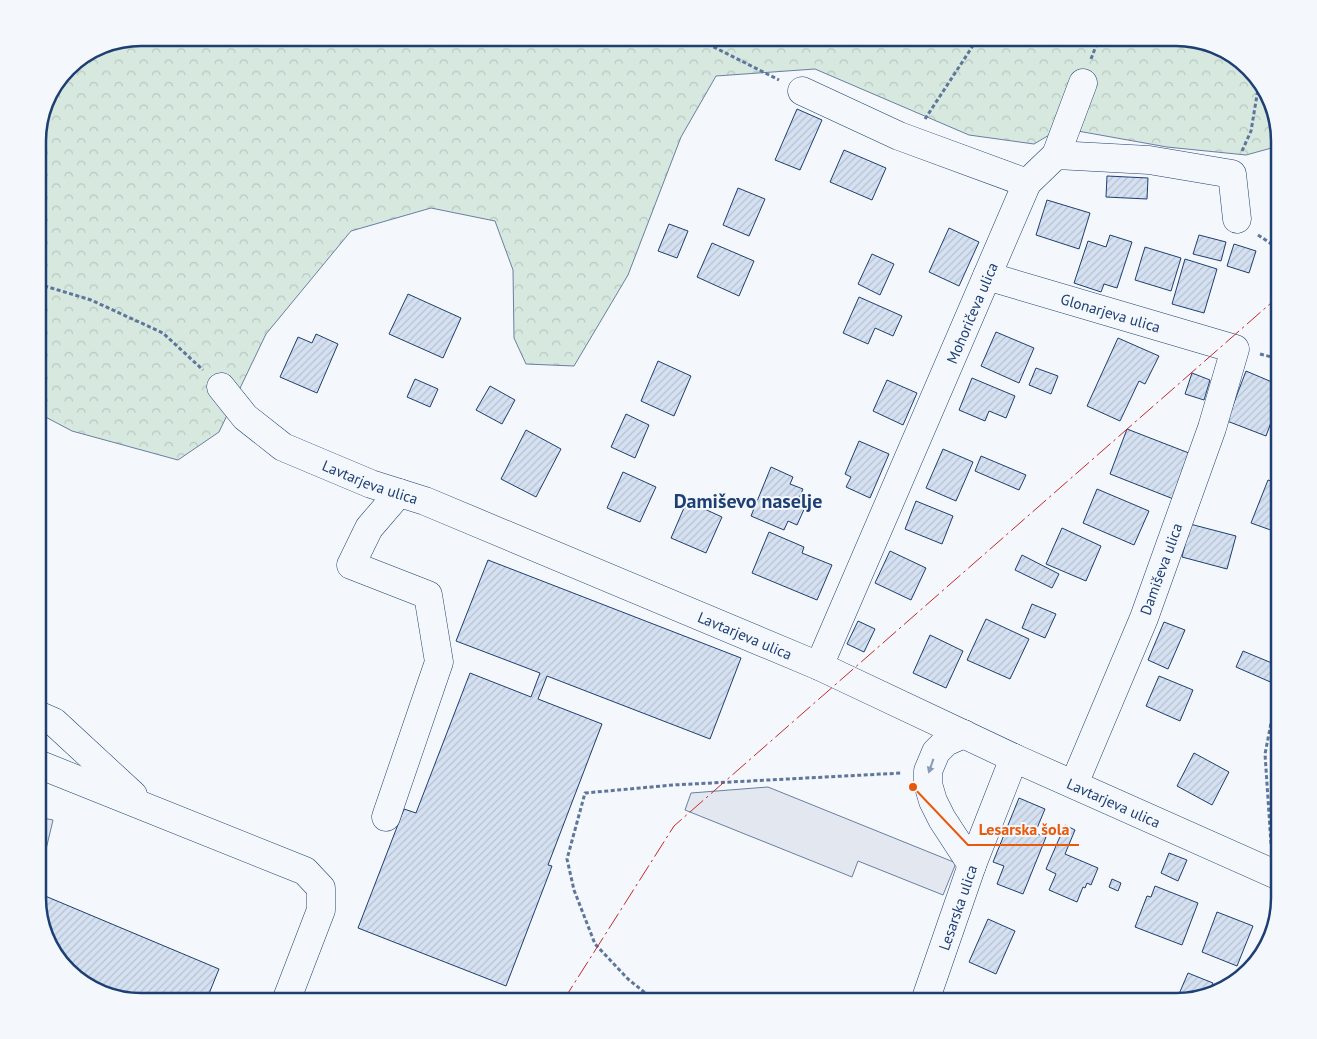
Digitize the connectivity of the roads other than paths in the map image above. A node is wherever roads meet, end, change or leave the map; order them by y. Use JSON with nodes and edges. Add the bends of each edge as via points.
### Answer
{"nodes":[{"id":1,"x":1083,"y":84,"type":"dead end"},
{"id":2,"x":802,"y":91,"type":"road end"},
{"id":3,"x":1056,"y":155,"type":"junction"},
{"id":4,"x":1027,"y":183,"type":"junction"},
{"id":5,"x":1237,"y":219,"type":"dead end"},
{"id":6,"x":988,"y":276,"type":"junction"},
{"id":7,"x":1235,"y":349,"type":"joint"},
{"id":8,"x":221,"y":387,"type":"road end"},
{"id":9,"x":399,"y":493,"type":"junction"},
{"id":10,"x":819,"y":666,"type":"junction"},
{"id":11,"x":46,"y":718,"type":"edge"},
{"id":12,"x":964,"y":734,"type":"junction"},
{"id":13,"x":1014,"y":758,"type":"junction"},
{"id":14,"x":46,"y":767,"type":"edge"},
{"id":15,"x":1074,"y":784,"type":"junction"},
{"id":16,"x":145,"y":806,"type":"junction"},
{"id":17,"x":386,"y":817,"type":"dead end"},
{"id":18,"x":972,"y":865,"type":"junction"},
{"id":19,"x":1271,"y":873,"type":"edge"},
{"id":20,"x":289,"y":993,"type":"edge"},
{"id":21,"x":928,"y":993,"type":"edge"}],
"edges":[{"from":1,"to":3,"type":"street"},
{"from":2,"to":4,"type":"street","via":[[911,141]]},
{"from":3,"to":4,"type":"street"},
{"from":3,"to":5,"type":"street","via":[[1149,160],[1232,174]]},
{"from":4,"to":6,"type":"street","name":"Mohoričeva ulica"},
{"from":6,"to":7,"type":"street","name":"Glonarjeva ulica"},
{"from":6,"to":10,"type":"street","name":"Mohoričeva ulica"},
{"from":7,"to":15,"type":"street","name":"Damiševa ulica","via":[[1212,428],[1144,618]]},
{"from":8,"to":9,"type":"street","name":"Lavtarjeva ulica","via":[[245,417],[283,447]]},
{"from":9,"to":10,"type":"street","name":"Lavtarjeva ulica","via":[[426,501]]},
{"from":9,"to":17,"type":"street","via":[[369,528],[352,565],[428,595],[439,662]]},
{"from":10,"to":12,"type":"street","name":"Lavtarjeva ulica"},
{"from":11,"to":16,"type":"street","via":[[54,722]]},
{"from":12,"to":13,"type":"street","name":"Lavtarjeva ulica"},
{"from":12,"to":18,"type":"street","one_way":true,"via":[[946,742],[936,752],[928,771],[928,784],[942,819]]},
{"from":13,"to":15,"type":"street","name":"Lavtarjeva ulica"},
{"from":13,"to":18,"type":"street","name":"Lesarska ulica"},
{"from":14,"to":16,"type":"street"},
{"from":15,"to":19,"type":"street","name":"Lavtarjeva ulica"},
{"from":16,"to":20,"type":"street","via":[[305,871],[321,888],[321,910]]},
{"from":18,"to":21,"type":"street","name":"Lesarska ulica"}]}
